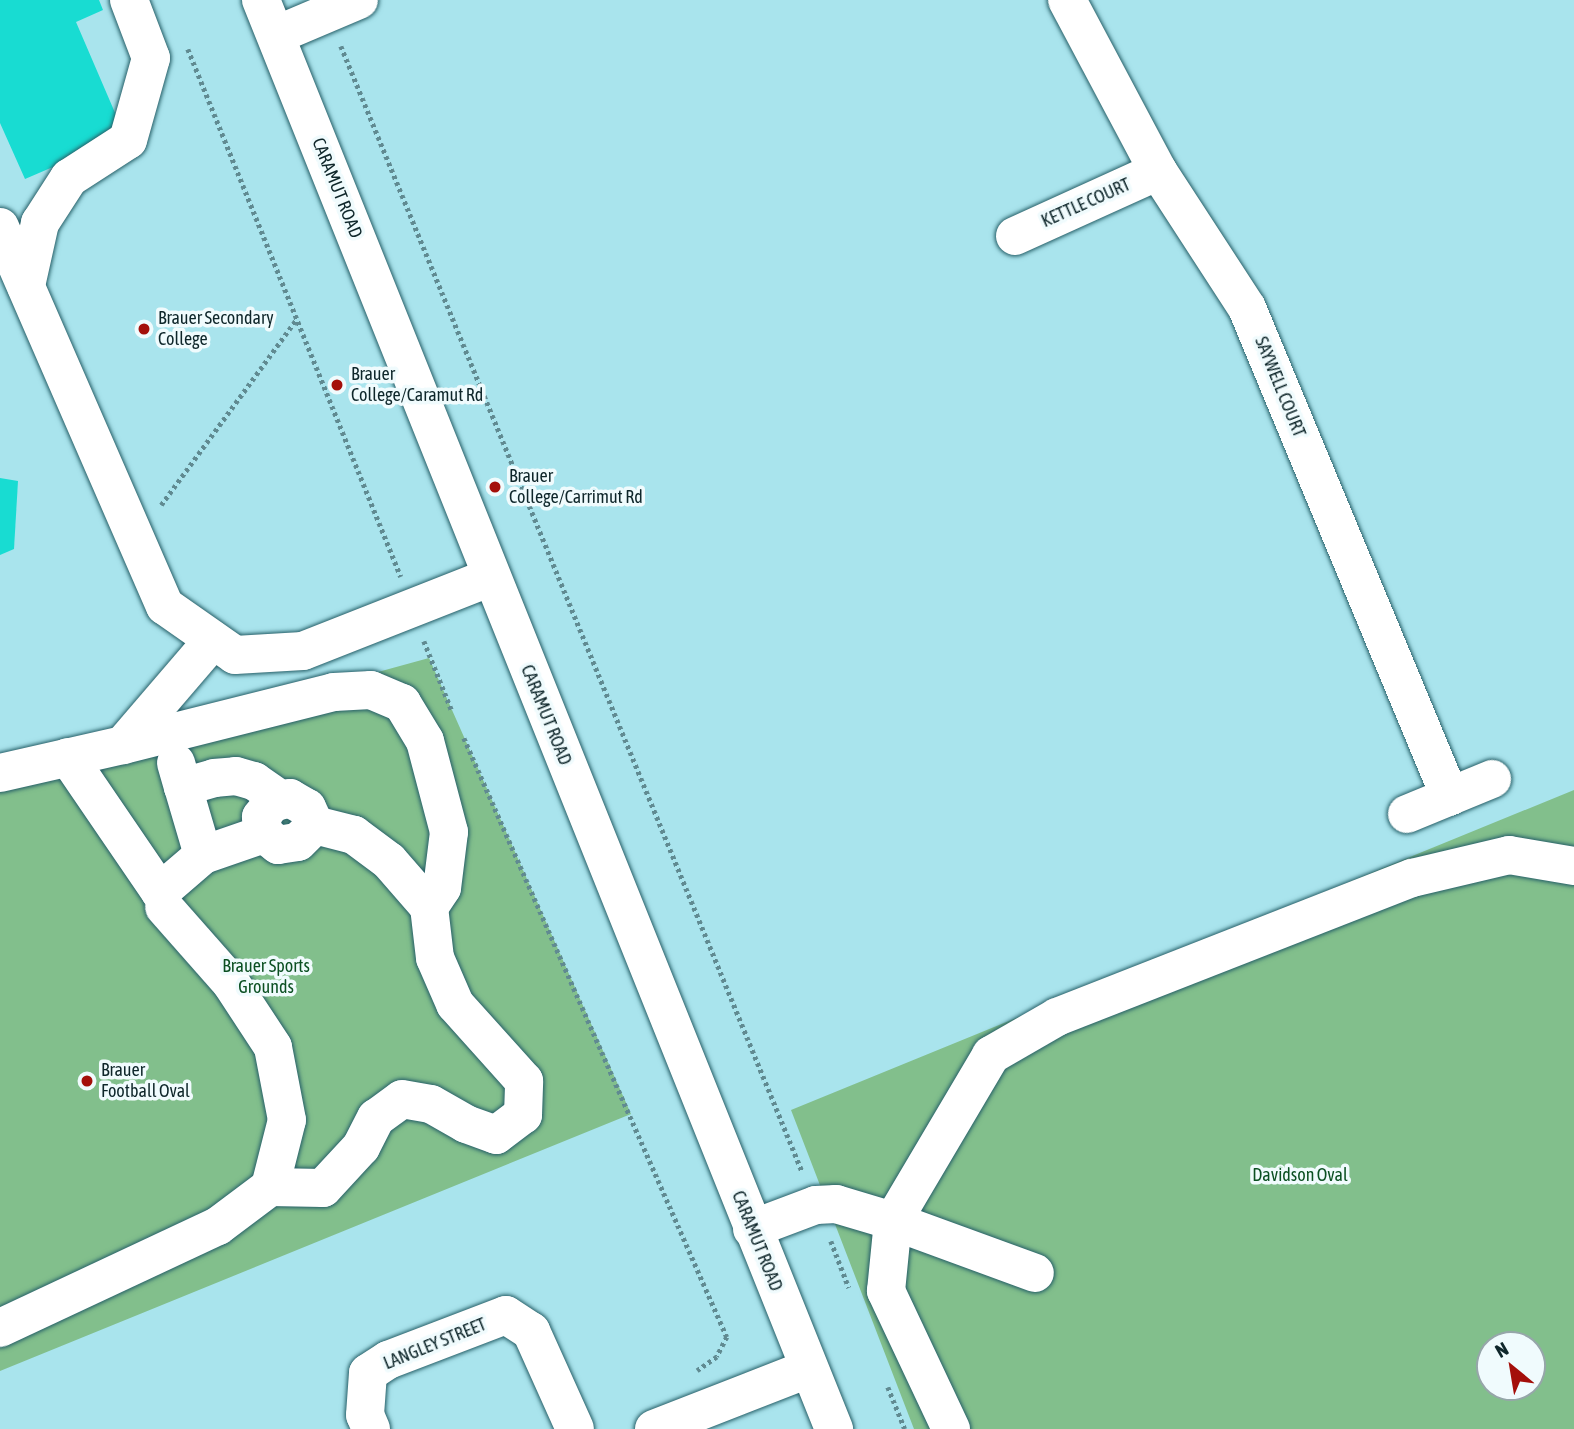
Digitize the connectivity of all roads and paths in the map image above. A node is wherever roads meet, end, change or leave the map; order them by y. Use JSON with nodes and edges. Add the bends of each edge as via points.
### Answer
{"nodes":[{"id":1,"x":129,"y":0,"type":"edge"},
{"id":2,"x":261,"y":0,"type":"edge"},
{"id":3,"x":359,"y":0,"type":"edge"},
{"id":4,"x":1067,"y":0,"type":"edge"},
{"id":5,"x":325,"y":15,"type":"junction"},
{"id":6,"x":276,"y":35,"type":"junction"},
{"id":7,"x":183,"y":38,"type":"dead end"},
{"id":8,"x":1158,"y":171,"type":"junction"},
{"id":9,"x":0,"y":227,"type":"edge"},
{"id":10,"x":1015,"y":236,"type":"dead end"},
{"id":11,"x":26,"y":286,"type":"junction"},
{"id":12,"x":296,"y":319,"type":"junction"},
{"id":13,"x":136,"y":539,"type":"junction"},
{"id":14,"x":491,"y":577,"type":"junction"},
{"id":15,"x":414,"y":608,"type":"junction"},
{"id":16,"x":213,"y":640,"type":"junction"},
{"id":17,"x":457,"y":722,"type":"dead end"},
{"id":18,"x":168,"y":733,"type":"junction"},
{"id":19,"x":462,"y":734,"type":"dead end"},
{"id":20,"x":123,"y":745,"type":"junction"},
{"id":21,"x":68,"y":757,"type":"junction"},
{"id":22,"x":0,"y":773,"type":"edge"},
{"id":23,"x":1492,"y":779,"type":"dead end"},
{"id":24,"x":183,"y":787,"type":"junction"},
{"id":25,"x":1450,"y":797,"type":"junction"},
{"id":26,"x":281,"y":800,"type":"junction"},
{"id":27,"x":1407,"y":814,"type":"dead end"},
{"id":28,"x":315,"y":825,"type":"junction"},
{"id":29,"x":264,"y":834,"type":"junction"},
{"id":30,"x":203,"y":855,"type":"junction"},
{"id":31,"x":1574,"y":866,"type":"edge"},
{"id":32,"x":157,"y":890,"type":"junction"},
{"id":33,"x":429,"y":907,"type":"junction"},
{"id":34,"x":270,"y":1187,"type":"junction"},
{"id":35,"x":816,"y":1205,"type":"junction"},
{"id":36,"x":893,"y":1221,"type":"junction"},
{"id":37,"x":752,"y":1229,"type":"junction"},
{"id":38,"x":1035,"y":1273,"type":"dead end"},
{"id":39,"x":0,"y":1328,"type":"edge"},
{"id":40,"x":808,"y":1368,"type":"junction"},
{"id":41,"x":707,"y":1408,"type":"junction"},
{"id":42,"x":371,"y":1429,"type":"edge"},
{"id":43,"x":575,"y":1429,"type":"edge"},
{"id":44,"x":654,"y":1429,"type":"edge"},
{"id":45,"x":834,"y":1429,"type":"edge"},
{"id":46,"x":951,"y":1429,"type":"edge"}],
"edges":[{"from":1,"to":11,"type":"street","via":[[151,58],[128,140],[69,178],[40,223]]},
{"from":2,"to":6,"type":"street","name":"CARAMUT ROAD"},
{"from":3,"to":5,"type":"street"},
{"from":4,"to":8,"type":"street","name":"SAYWELL COURT"},
{"from":5,"to":6,"type":"street"},
{"from":5,"to":35,"type":"path","via":[[348,59]]},
{"from":6,"to":14,"type":"street","name":"CARAMUT ROAD"},
{"from":7,"to":12,"type":"path"},
{"from":8,"to":10,"type":"street","name":"KETTLE COURT"},
{"from":8,"to":25,"type":"street","name":"SAYWELL COURT","via":[[1247,308]]},
{"from":9,"to":11,"type":"street"},
{"from":11,"to":13,"type":"street"},
{"from":12,"to":13,"type":"path"},
{"from":12,"to":15,"type":"path"},
{"from":13,"to":16,"type":"street","via":[[165,606]]},
{"from":14,"to":15,"type":"street"},
{"from":14,"to":37,"type":"street","name":"CARAMUT ROAD"},
{"from":15,"to":16,"type":"street","via":[[303,651],[235,655]]},
{"from":15,"to":17,"type":"path","via":[[429,658]]},
{"from":16,"to":20,"type":"street"},
{"from":18,"to":20,"type":"street"},
{"from":18,"to":24,"type":"street"},
{"from":18,"to":33,"type":"street","via":[[334,692],[371,690],[402,703],[425,741],[449,832],[442,888]]},
{"from":19,"to":41,"type":"path","via":[[727,1337],[718,1357],[692,1375]]},
{"from":20,"to":21,"type":"street"},
{"from":21,"to":22,"type":"street"},
{"from":21,"to":32,"type":"street"},
{"from":23,"to":25,"type":"street"},
{"from":24,"to":26,"type":"street","via":[[236,776],[254,780]]},
{"from":24,"to":30,"type":"street"},
{"from":25,"to":27,"type":"street"},
{"from":26,"to":28,"type":"street","via":[[290,797],[307,808]]},
{"from":26,"to":29,"type":"street","via":[[272,803],[261,817]]},
{"from":28,"to":29,"type":"street","via":[[298,842],[278,845]]},
{"from":28,"to":33,"type":"street","via":[[354,835],[388,861]]},
{"from":29,"to":30,"type":"street"},
{"from":30,"to":32,"type":"street"},
{"from":31,"to":36,"type":"street","via":[[1509,855],[1412,878],[1056,1017],[991,1055]]},
{"from":32,"to":34,"type":"street","via":[[231,983],[273,1047],[287,1120]]},
{"from":33,"to":34,"type":"street","via":[[435,958],[455,1004],[524,1081],[523,1115],[496,1135],[431,1104],[402,1099],[376,1118],[361,1147],[323,1188]]},
{"from":34,"to":39,"type":"street","via":[[218,1226]]},
{"from":35,"to":36,"type":"street","via":[[836,1204]]},
{"from":35,"to":37,"type":"street"},
{"from":36,"to":38,"type":"street"},
{"from":36,"to":46,"type":"street","via":[[886,1291]]},
{"from":37,"to":40,"type":"street","name":"CARAMUT ROAD"},
{"from":40,"to":41,"type":"street"},
{"from":40,"to":45,"type":"street","name":"CARAMUT ROAD"},
{"from":41,"to":44,"type":"street"},
{"from":42,"to":43,"type":"street","name":"LANGLEY STREET","via":[[365,1415],[368,1373],[388,1360],[506,1315],[531,1331]]}]}
